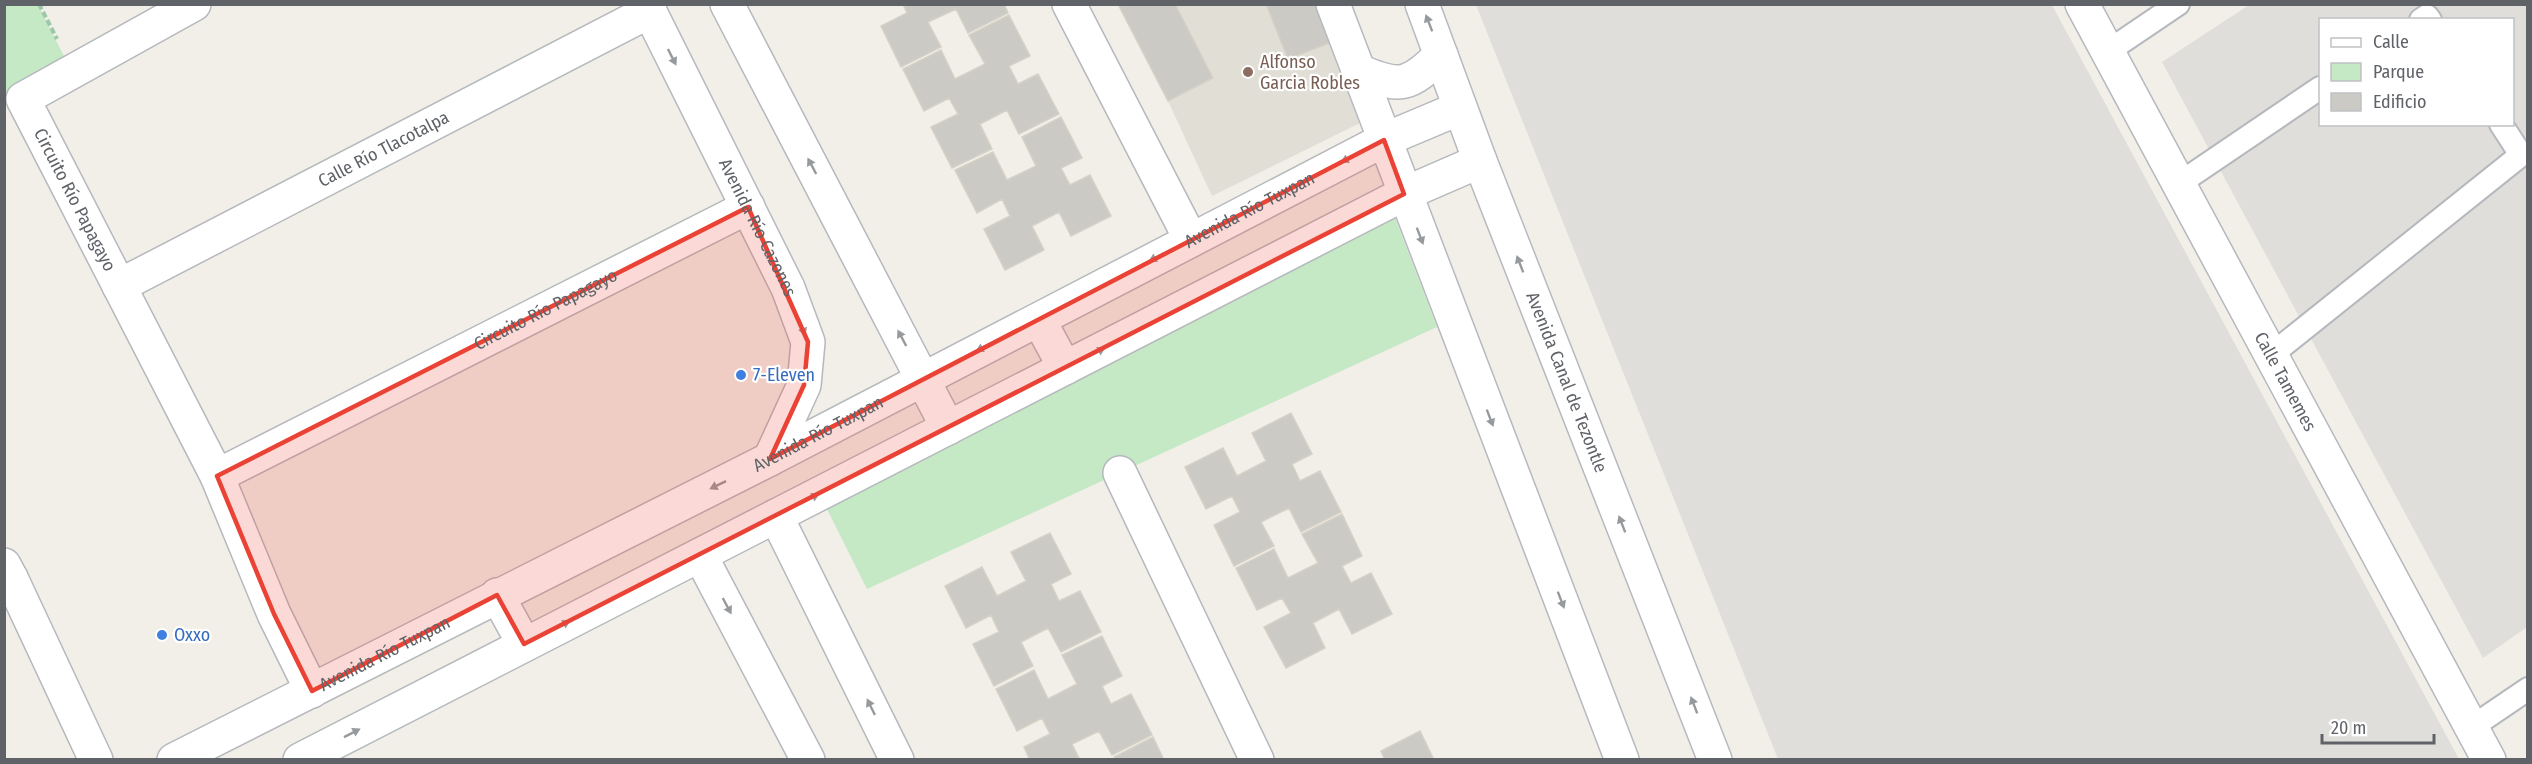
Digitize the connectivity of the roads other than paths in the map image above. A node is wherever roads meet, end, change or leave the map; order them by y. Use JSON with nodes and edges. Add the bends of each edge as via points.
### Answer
{"nodes":[{"id":1,"x":194,"y":4,"type":"edge"},
{"id":2,"x":727,"y":4,"type":"edge"},
{"id":3,"x":1069,"y":4,"type":"edge"},
{"id":4,"x":1333,"y":4,"type":"edge"},
{"id":5,"x":1422,"y":4,"type":"edge"},
{"id":6,"x":2082,"y":4,"type":"edge"},
{"id":7,"x":2178,"y":4,"type":"edge"},
{"id":8,"x":648,"y":8,"type":"edge"},
{"id":9,"x":2107,"y":52,"type":"junction"},
{"id":10,"x":1441,"y":55,"type":"junction"},
{"id":11,"x":1359,"y":71,"type":"junction"},
{"id":12,"x":2319,"y":89,"type":"edge"},
{"id":13,"x":1460,"y":108,"type":"junction"},
{"id":14,"x":2502,"y":126,"type":"edge"},
{"id":15,"x":1384,"y":140,"type":"junction"},
{"id":16,"x":1480,"y":160,"type":"junction"},
{"id":17,"x":2177,"y":185,"type":"junction"},
{"id":18,"x":1404,"y":194,"type":"junction"},
{"id":19,"x":748,"y":207,"type":"junction"},
{"id":20,"x":1191,"y":240,"type":"junction"},
{"id":21,"x":119,"y":286,"type":"junction"},
{"id":22,"x":1039,"y":320,"type":"junction"},
{"id":23,"x":2271,"y":355,"type":"junction"},
{"id":24,"x":1065,"y":368,"type":"junction"},
{"id":25,"x":923,"y":378,"type":"junction"},
{"id":26,"x":948,"y":428,"type":"junction"},
{"id":27,"x":770,"y":459,"type":"junction"},
{"id":28,"x":1120,"y":473,"type":"dead end"},
{"id":29,"x":217,"y":476,"type":"junction"},
{"id":30,"x":776,"y":516,"type":"junction"},
{"id":31,"x":700,"y":555,"type":"junction"},
{"id":32,"x":7,"y":575,"type":"edge"},
{"id":33,"x":497,"y":595,"type":"junction"},
{"id":34,"x":524,"y":644,"type":"junction"},
{"id":35,"x":2528,"y":689,"type":"edge"},
{"id":36,"x":312,"y":691,"type":"junction"},
{"id":37,"x":2472,"y":727,"type":"junction"},
{"id":38,"x":802,"y":758,"type":"edge"},
{"id":39,"x":96,"y":759,"type":"edge"},
{"id":40,"x":174,"y":759,"type":"edge"},
{"id":41,"x":300,"y":759,"type":"edge"},
{"id":42,"x":897,"y":759,"type":"edge"},
{"id":43,"x":1257,"y":759,"type":"edge"},
{"id":44,"x":1622,"y":759,"type":"edge"},
{"id":45,"x":1715,"y":759,"type":"edge"},
{"id":46,"x":2489,"y":759,"type":"edge"}],
"edges":[{"from":1,"to":21,"type":"street","name":"Circuito Río Papagayo","via":[[22,99]]},
{"from":25,"to":2,"type":"street","one_way":true},
{"from":3,"to":20,"type":"street"},
{"from":4,"to":11,"type":"street"},
{"from":10,"to":5,"type":"street","name":"Avenida Canal de Tezontle","one_way":true},
{"from":6,"to":9,"type":"street","name":"Calle Tamemes"},
{"from":7,"to":9,"type":"lane"},
{"from":8,"to":19,"type":"street","name":"Avenida Río Cazones","one_way":true},
{"from":8,"to":21,"type":"street","name":"Calle Río Tlacotalpa"},
{"from":9,"to":17,"type":"street","name":"Calle Tamemes"},
{"from":10,"to":11,"type":"street","via":[[1423,72],[1403,83],[1386,83]]},
{"from":10,"to":13,"type":"street","name":"Avenida Canal de Tezontle"},
{"from":11,"to":15,"type":"street"},
{"from":12,"to":17,"type":"lane"},
{"from":13,"to":15,"type":"street","name":"Avenida Río Tuxpan"},
{"from":13,"to":16,"type":"street","name":"Avenida Canal de Tezontle"},
{"from":14,"to":23,"type":"lane","via":[[2521,155]]},
{"from":15,"to":18,"type":"street"},
{"from":15,"to":20,"type":"street","name":"Avenida Río Tuxpan","one_way":true},
{"from":16,"to":18,"type":"street"},
{"from":45,"to":16,"type":"street","name":"Avenida Canal de Tezontle","one_way":true},
{"from":17,"to":23,"type":"street","name":"Calle Tamemes"},
{"from":24,"to":18,"type":"street","one_way":true},
{"from":18,"to":44,"type":"street","one_way":true},
{"from":19,"to":27,"type":"street","name":"Avenida Río Cazones","one_way":true,"via":[[788,288],[808,342],[804,385]]},
{"from":19,"to":29,"type":"street","name":"Circuito Río Papagayo"},
{"from":20,"to":22,"type":"street","name":"Avenida Río Tuxpan","one_way":true},
{"from":21,"to":29,"type":"street","name":"Circuito Río Papagayo"},
{"from":22,"to":24,"type":"street"},
{"from":22,"to":25,"type":"street","name":"Avenida Río Tuxpan","one_way":true},
{"from":23,"to":37,"type":"street","name":"Calle Tamemes"},
{"from":24,"to":26,"type":"street"},
{"from":25,"to":26,"type":"street"},
{"from":25,"to":27,"type":"street","name":"Avenida Río Tuxpan"},
{"from":30,"to":26,"type":"street","one_way":true},
{"from":27,"to":33,"type":"street","name":"Avenida Río Tuxpan","one_way":true},
{"from":28,"to":43,"type":"street"},
{"from":29,"to":36,"type":"street","name":"Circuito Río Papagayo","via":[[274,614]]},
{"from":30,"to":31,"type":"street"},
{"from":42,"to":30,"type":"street","one_way":true},
{"from":34,"to":31,"type":"street","one_way":true},
{"from":31,"to":38,"type":"street","one_way":true},
{"from":32,"to":39,"type":"street"},
{"from":33,"to":34,"type":"street"},
{"from":33,"to":36,"type":"street","name":"Avenida Río Tuxpan"},
{"from":41,"to":34,"type":"street","one_way":true},
{"from":35,"to":37,"type":"lane"},
{"from":36,"to":40,"type":"street","name":"Avenida Río Tuxpan"},
{"from":37,"to":46,"type":"street","name":"Calle Tamemes"}]}
